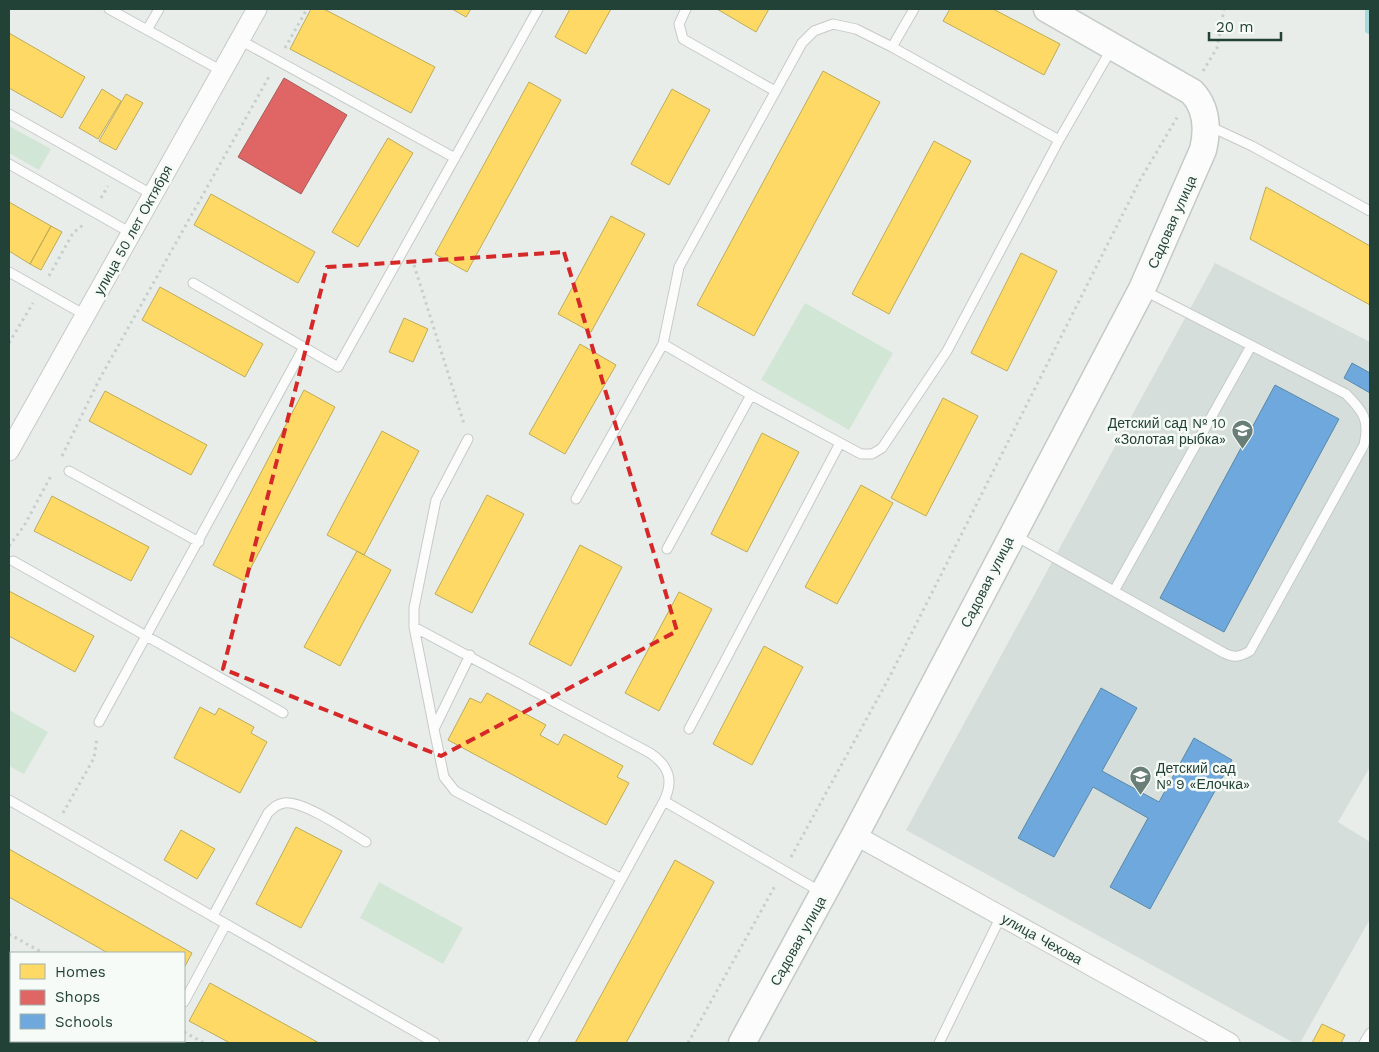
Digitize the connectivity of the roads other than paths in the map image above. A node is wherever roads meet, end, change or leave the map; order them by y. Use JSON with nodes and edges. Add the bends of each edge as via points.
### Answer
{"nodes":[{"id":1,"x":109,"y":9,"type":"edge"},
{"id":2,"x":159,"y":9,"type":"edge"},
{"id":3,"x":257,"y":9,"type":"edge"},
{"id":4,"x":538,"y":9,"type":"edge"},
{"id":5,"x":686,"y":9,"type":"edge"},
{"id":6,"x":914,"y":9,"type":"edge"},
{"id":7,"x":1047,"y":9,"type":"edge"},
{"id":8,"x":147,"y":30,"type":"junction"},
{"id":9,"x":240,"y":40,"type":"junction"},
{"id":10,"x":1113,"y":46,"type":"junction"},
{"id":11,"x":892,"y":47,"type":"junction"},
{"id":12,"x":222,"y":72,"type":"junction"},
{"id":13,"x":775,"y":92,"type":"junction"},
{"id":14,"x":1201,"y":110,"type":"junction"},
{"id":15,"x":9,"y":114,"type":"edge"},
{"id":16,"x":1059,"y":140,"type":"junction"},
{"id":17,"x":455,"y":158,"type":"junction"},
{"id":18,"x":9,"y":164,"type":"edge"},
{"id":19,"x":153,"y":195,"type":"junction"},
{"id":20,"x":1370,"y":211,"type":"edge"},
{"id":21,"x":131,"y":233,"type":"junction"},
{"id":22,"x":9,"y":272,"type":"edge"},
{"id":23,"x":193,"y":284,"type":"dead end"},
{"id":24,"x":1142,"y":290,"type":"junction"},
{"id":25,"x":85,"y":315,"type":"junction"},
{"id":26,"x":663,"y":344,"type":"junction"},
{"id":27,"x":1251,"y":346,"type":"junction"},
{"id":28,"x":304,"y":347,"type":"junction"},
{"id":29,"x":751,"y":395,"type":"junction"},
{"id":30,"x":468,"y":439,"type":"road end"},
{"id":31,"x":840,"y":443,"type":"junction"},
{"id":32,"x":9,"y":451,"type":"edge"},
{"id":33,"x":68,"y":471,"type":"dead end"},
{"id":34,"x":576,"y":499,"type":"dead end"},
{"id":35,"x":1012,"y":533,"type":"junction"},
{"id":36,"x":198,"y":542,"type":"junction"},
{"id":37,"x":667,"y":550,"type":"dead end"},
{"id":38,"x":13,"y":561,"type":"dead end"},
{"id":39,"x":1114,"y":591,"type":"junction"},
{"id":40,"x":414,"y":627,"type":"junction"},
{"id":41,"x":148,"y":636,"type":"junction"},
{"id":42,"x":470,"y":655,"type":"junction"},
{"id":43,"x":283,"y":713,"type":"dead end"},
{"id":44,"x":99,"y":722,"type":"road end"},
{"id":45,"x":434,"y":729,"type":"junction"},
{"id":46,"x":689,"y":729,"type":"dead end"},
{"id":47,"x":9,"y":800,"type":"edge"},
{"id":48,"x":664,"y":801,"type":"junction"},
{"id":49,"x":855,"y":835,"type":"junction"},
{"id":50,"x":366,"y":842,"type":"dead end"},
{"id":51,"x":620,"y":878,"type":"junction"},
{"id":52,"x":824,"y":893,"type":"junction"},
{"id":53,"x":213,"y":916,"type":"junction"},
{"id":54,"x":1001,"y":916,"type":"junction"},
{"id":55,"x":226,"y":924,"type":"junction"},
{"id":56,"x":185,"y":1000,"type":"edge"},
{"id":57,"x":1370,"y":1032,"type":"edge"},
{"id":58,"x":435,"y":1043,"type":"edge"},
{"id":59,"x":532,"y":1043,"type":"edge"},
{"id":60,"x":742,"y":1043,"type":"edge"},
{"id":61,"x":939,"y":1043,"type":"edge"},
{"id":62,"x":1230,"y":1043,"type":"edge"},
{"id":63,"x":1364,"y":1043,"type":"edge"}],
"edges":[{"from":1,"to":8,"type":"lane"},
{"from":2,"to":8,"type":"lane"},
{"from":3,"to":9,"type":"street","name":"улица 50 лет Октября"},
{"from":4,"to":17,"type":"lane"},
{"from":5,"to":13,"type":"lane","via":[[679,24],[683,38]]},
{"from":6,"to":11,"type":"lane"},
{"from":7,"to":10,"type":"street"},
{"from":8,"to":12,"type":"lane"},
{"from":9,"to":12,"type":"street","name":"улица 50 лет Октября"},
{"from":9,"to":17,"type":"lane"},
{"from":10,"to":14,"type":"street"},
{"from":10,"to":16,"type":"lane"},
{"from":11,"to":13,"type":"lane","via":[[856,29],[834,24],[814,31],[802,43]]},
{"from":11,"to":16,"type":"lane"},
{"from":12,"to":19,"type":"street","name":"улица 50 лет Октября"},
{"from":13,"to":26,"type":"lane","via":[[679,267]]},
{"from":14,"to":20,"type":"lane","via":[[1252,146]]},
{"from":14,"to":24,"type":"street","name":"Садовая улица","via":[[1203,150]]},
{"from":15,"to":19,"type":"lane"},
{"from":16,"to":31,"type":"lane","via":[[947,351],[882,448],[872,454],[861,454]]},
{"from":17,"to":28,"type":"lane","via":[[338,367]]},
{"from":18,"to":21,"type":"lane"},
{"from":19,"to":21,"type":"street","name":"улица 50 лет Октября"},
{"from":21,"to":25,"type":"street","name":"улица 50 лет Октября"},
{"from":22,"to":25,"type":"lane"},
{"from":23,"to":28,"type":"lane"},
{"from":24,"to":27,"type":"lane"},
{"from":24,"to":35,"type":"street","name":"Садовая улица"},
{"from":25,"to":32,"type":"street","name":"улица 50 лет Октября"},
{"from":26,"to":29,"type":"lane"},
{"from":26,"to":34,"type":"lane"},
{"from":27,"to":39,"type":"lane"},
{"from":27,"to":39,"type":"lane","via":[[1346,394],[1358,406],[1368,429],[1364,445],[1250,651],[1234,658]]},
{"from":28,"to":36,"type":"lane"},
{"from":29,"to":31,"type":"lane"},
{"from":29,"to":37,"type":"lane"},
{"from":30,"to":40,"type":"lane","via":[[436,500],[414,608]]},
{"from":31,"to":46,"type":"lane"},
{"from":33,"to":36,"type":"lane"},
{"from":35,"to":39,"type":"lane"},
{"from":35,"to":49,"type":"street","name":"Садовая улица"},
{"from":36,"to":41,"type":"lane"},
{"from":38,"to":41,"type":"lane"},
{"from":40,"to":42,"type":"lane"},
{"from":40,"to":45,"type":"lane"},
{"from":41,"to":43,"type":"lane"},
{"from":41,"to":44,"type":"lane"},
{"from":42,"to":45,"type":"lane"},
{"from":42,"to":48,"type":"lane","via":[[662,762],[670,780]]},
{"from":45,"to":51,"type":"lane","via":[[444,778],[455,790]]},
{"from":47,"to":53,"type":"lane"},
{"from":48,"to":51,"type":"lane"},
{"from":48,"to":52,"type":"lane"},
{"from":49,"to":52,"type":"street","name":"Садовая улица"},
{"from":49,"to":54,"type":"street","name":"улица Чехова"},
{"from":50,"to":53,"type":"lane","via":[[298,805],[286,803],[276,806],[268,813]]},
{"from":51,"to":59,"type":"lane"},
{"from":52,"to":60,"type":"street","name":"Садовая улица"},
{"from":53,"to":55,"type":"lane"},
{"from":54,"to":61,"type":"lane"},
{"from":54,"to":62,"type":"street","name":"улица Чехова"},
{"from":55,"to":56,"type":"lane"},
{"from":55,"to":58,"type":"lane"},
{"from":57,"to":63,"type":"lane"}]}
